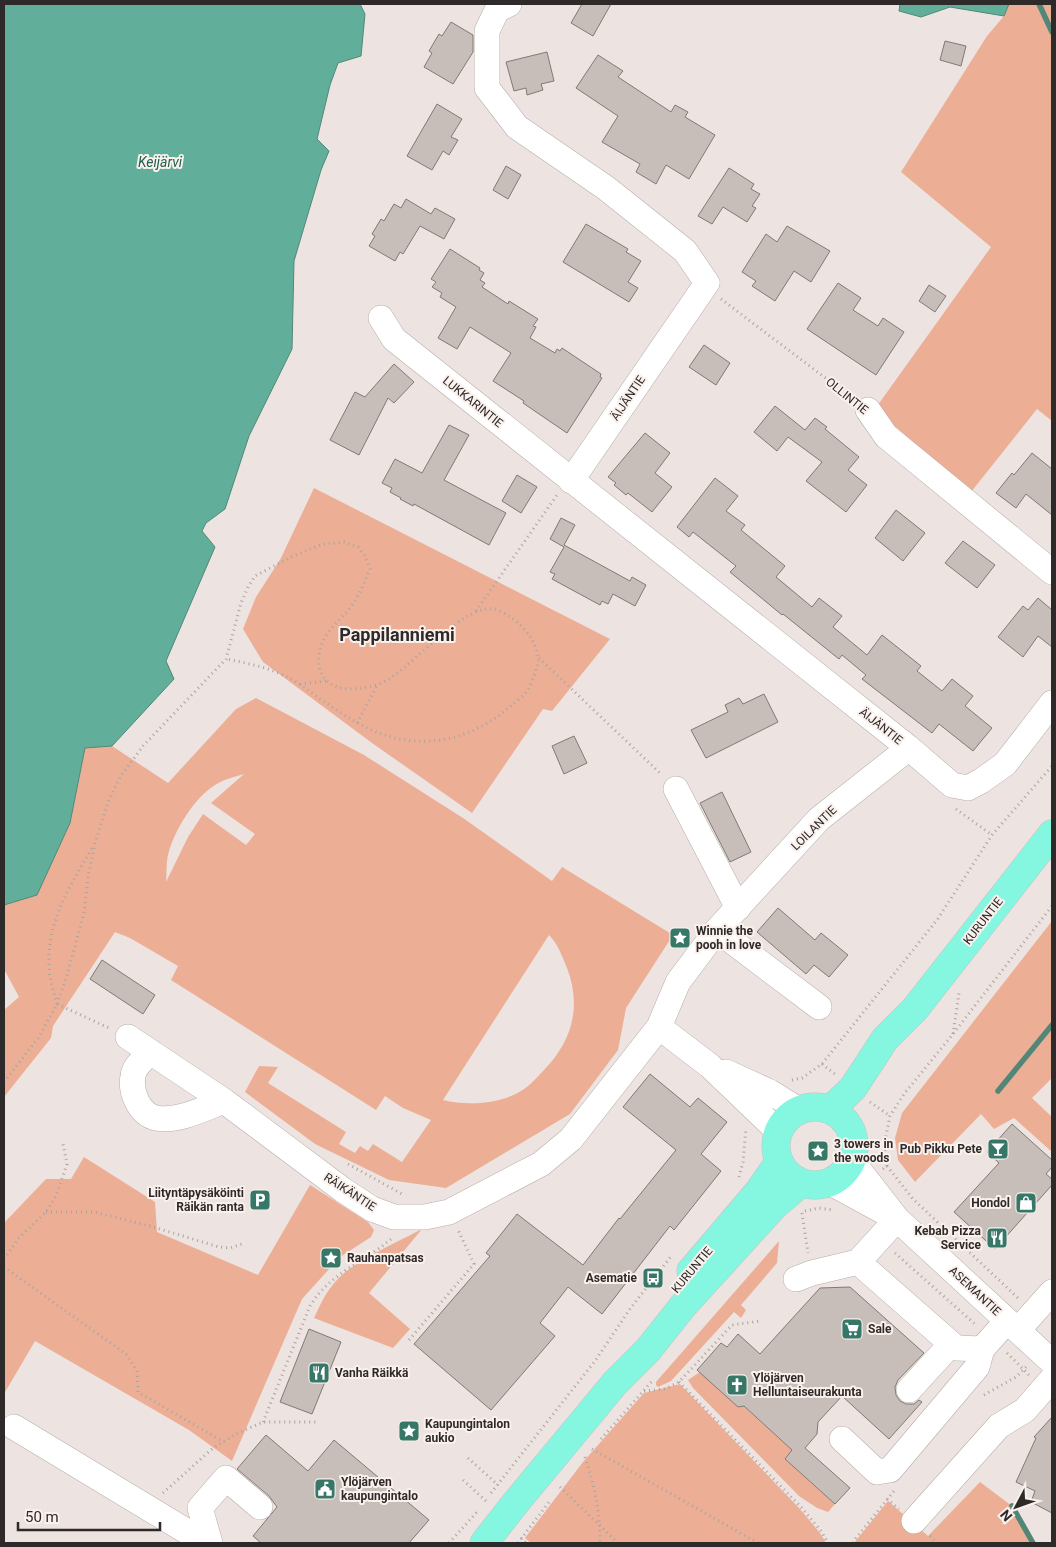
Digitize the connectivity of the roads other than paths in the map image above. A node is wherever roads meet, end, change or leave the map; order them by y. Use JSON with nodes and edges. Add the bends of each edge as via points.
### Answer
{"nodes":[{"id":1,"x":509,"y":4,"type":"edge"},
{"id":2,"x":381,"y":318,"type":"dead end"},
{"id":3,"x":868,"y":410,"type":"road end"},
{"id":4,"x":571,"y":480,"type":"junction"},
{"id":5,"x":1052,"y":572,"type":"edge"},
{"id":6,"x":1052,"y":703,"type":"edge"},
{"id":7,"x":909,"y":748,"type":"junction"},
{"id":8,"x":676,"y":789,"type":"road end"},
{"id":9,"x":1052,"y":834,"type":"edge"},
{"id":10,"x":738,"y":908,"type":"junction"},
{"id":11,"x":717,"y":930,"type":"junction"},
{"id":12,"x":819,"y":1007,"type":"dead end"},
{"id":13,"x":915,"y":1009,"type":"junction"},
{"id":14,"x":659,"y":1027,"type":"junction"},
{"id":15,"x":128,"y":1037,"type":"road end"},
{"id":16,"x":151,"y":1052,"type":"junction"},
{"id":17,"x":763,"y":1100,"type":"junction"},
{"id":18,"x":224,"y":1101,"type":"junction"},
{"id":19,"x":799,"y":1110,"type":"junction"},
{"id":20,"x":830,"y":1110,"type":"junction"},
{"id":21,"x":852,"y":1131,"type":"junction"},
{"id":22,"x":779,"y":1132,"type":"junction"},
{"id":23,"x":852,"y":1161,"type":"junction"},
{"id":24,"x":779,"y":1162,"type":"junction"},
{"id":25,"x":871,"y":1182,"type":"junction"},
{"id":26,"x":801,"y":1183,"type":"junction"},
{"id":27,"x":831,"y":1183,"type":"junction"},
{"id":28,"x":897,"y":1219,"type":"junction"},
{"id":29,"x":858,"y":1262,"type":"junction"},
{"id":30,"x":804,"y":1276,"type":"road end"},
{"id":31,"x":1052,"y":1292,"type":"edge"},
{"id":32,"x":1006,"y":1330,"type":"junction"},
{"id":33,"x":951,"y":1344,"type":"junction"},
{"id":34,"x":1052,"y":1362,"type":"edge"},
{"id":35,"x":615,"y":1384,"type":"junction"},
{"id":36,"x":1048,"y":1385,"type":"edge"},
{"id":37,"x":909,"y":1390,"type":"dead end"},
{"id":38,"x":14,"y":1427,"type":"dead end"},
{"id":39,"x":842,"y":1439,"type":"dead end"},
{"id":40,"x":260,"y":1507,"type":"dead end"},
{"id":41,"x":914,"y":1521,"type":"dead end"},
{"id":42,"x":206,"y":1543,"type":"edge"},
{"id":43,"x":210,"y":1543,"type":"edge"},
{"id":44,"x":484,"y":1543,"type":"edge"}],
"edges":[{"from":1,"to":4,"type":"street","name":"ÄIJÄNTIE","via":[[497,10],[487,31],[487,88],[517,127],[606,188],[684,252],[707,283]]},
{"from":2,"to":4,"type":"street","name":"LUKKARINTIE","via":[[394,338]]},
{"from":3,"to":5,"type":"street","name":"OLLINTIE","via":[[886,436]]},
{"from":4,"to":7,"type":"street","name":"ÄIJÄNTIE"},
{"from":6,"to":7,"type":"street","via":[[1004,764],[968,788],[952,785]]},
{"from":7,"to":10,"type":"street","name":"LOILANTIE","via":[[819,819]]},
{"from":8,"to":10,"type":"street"},
{"from":9,"to":13,"type":"main road","name":"KURUNTIE"},
{"from":10,"to":11,"type":"street","name":"LOILANTIE"},
{"from":11,"to":12,"type":"street"},
{"from":11,"to":14,"type":"street","name":"LOILANTIE","via":[[678,982]]},
{"from":13,"to":20,"type":"main road","name":"KURUNTIE","via":[[885,1040],[853,1088]]},
{"from":13,"to":21,"type":"main road","name":"KURUNTIE"},
{"from":14,"to":17,"type":"street","via":[[710,1066]]},
{"from":14,"to":18,"type":"street","name":"RÄIKÄNTIE","via":[[571,1139],[541,1164],[449,1212],[425,1217],[399,1206],[372,1209]]},
{"from":15,"to":16,"type":"street","name":"RÄIKÄNTIE"},
{"from":16,"to":18,"type":"street","name":"RÄIKÄNTIE"},
{"from":16,"to":18,"type":"street","via":[[140,1062],[133,1076],[133,1091],[140,1107],[154,1118],[174,1118]]},
{"from":17,"to":19,"type":"street"},
{"from":17,"to":22,"type":"street"},
{"from":19,"to":20,"type":"main road","via":[[820,1107]]},
{"from":19,"to":22,"type":"main road","via":[[787,1119]]},
{"from":20,"to":21,"type":"main road"},
{"from":21,"to":23,"type":"main road"},
{"from":22,"to":24,"type":"main road","via":[[776,1142]]},
{"from":23,"to":25,"type":"street","name":"ASEMANTIE"},
{"from":23,"to":27,"type":"main road","via":[[844,1174]]},
{"from":24,"to":26,"type":"main road","via":[[792,1178]]},
{"from":24,"to":35,"type":"main road","name":"KURUNTIE","via":[[759,1191],[672,1294]]},
{"from":25,"to":27,"type":"street","name":"ASEMANTIE"},
{"from":25,"to":28,"type":"street","name":"ASEMANTIE"},
{"from":26,"to":27,"type":"main road","via":[[816,1186]]},
{"from":26,"to":35,"type":"main road","name":"KURUNTIE","via":[[774,1206]]},
{"from":28,"to":29,"type":"street"},
{"from":28,"to":32,"type":"street","name":"ASEMANTIE"},
{"from":29,"to":30,"type":"street"},
{"from":29,"to":33,"type":"street"},
{"from":31,"to":32,"type":"street"},
{"from":32,"to":33,"type":"street","via":[[956,1348]]},
{"from":32,"to":34,"type":"street","name":"ASEMANTIE"},
{"from":32,"to":39,"type":"street","via":[[890,1470],[877,1472]]},
{"from":33,"to":37,"type":"street"},
{"from":35,"to":44,"type":"main road","name":"KURUNTIE"},
{"from":36,"to":41,"type":"street","via":[[1025,1410],[999,1426]]},
{"from":38,"to":42,"type":"street"},
{"from":40,"to":43,"type":"street","via":[[226,1478],[200,1508]]}]}
